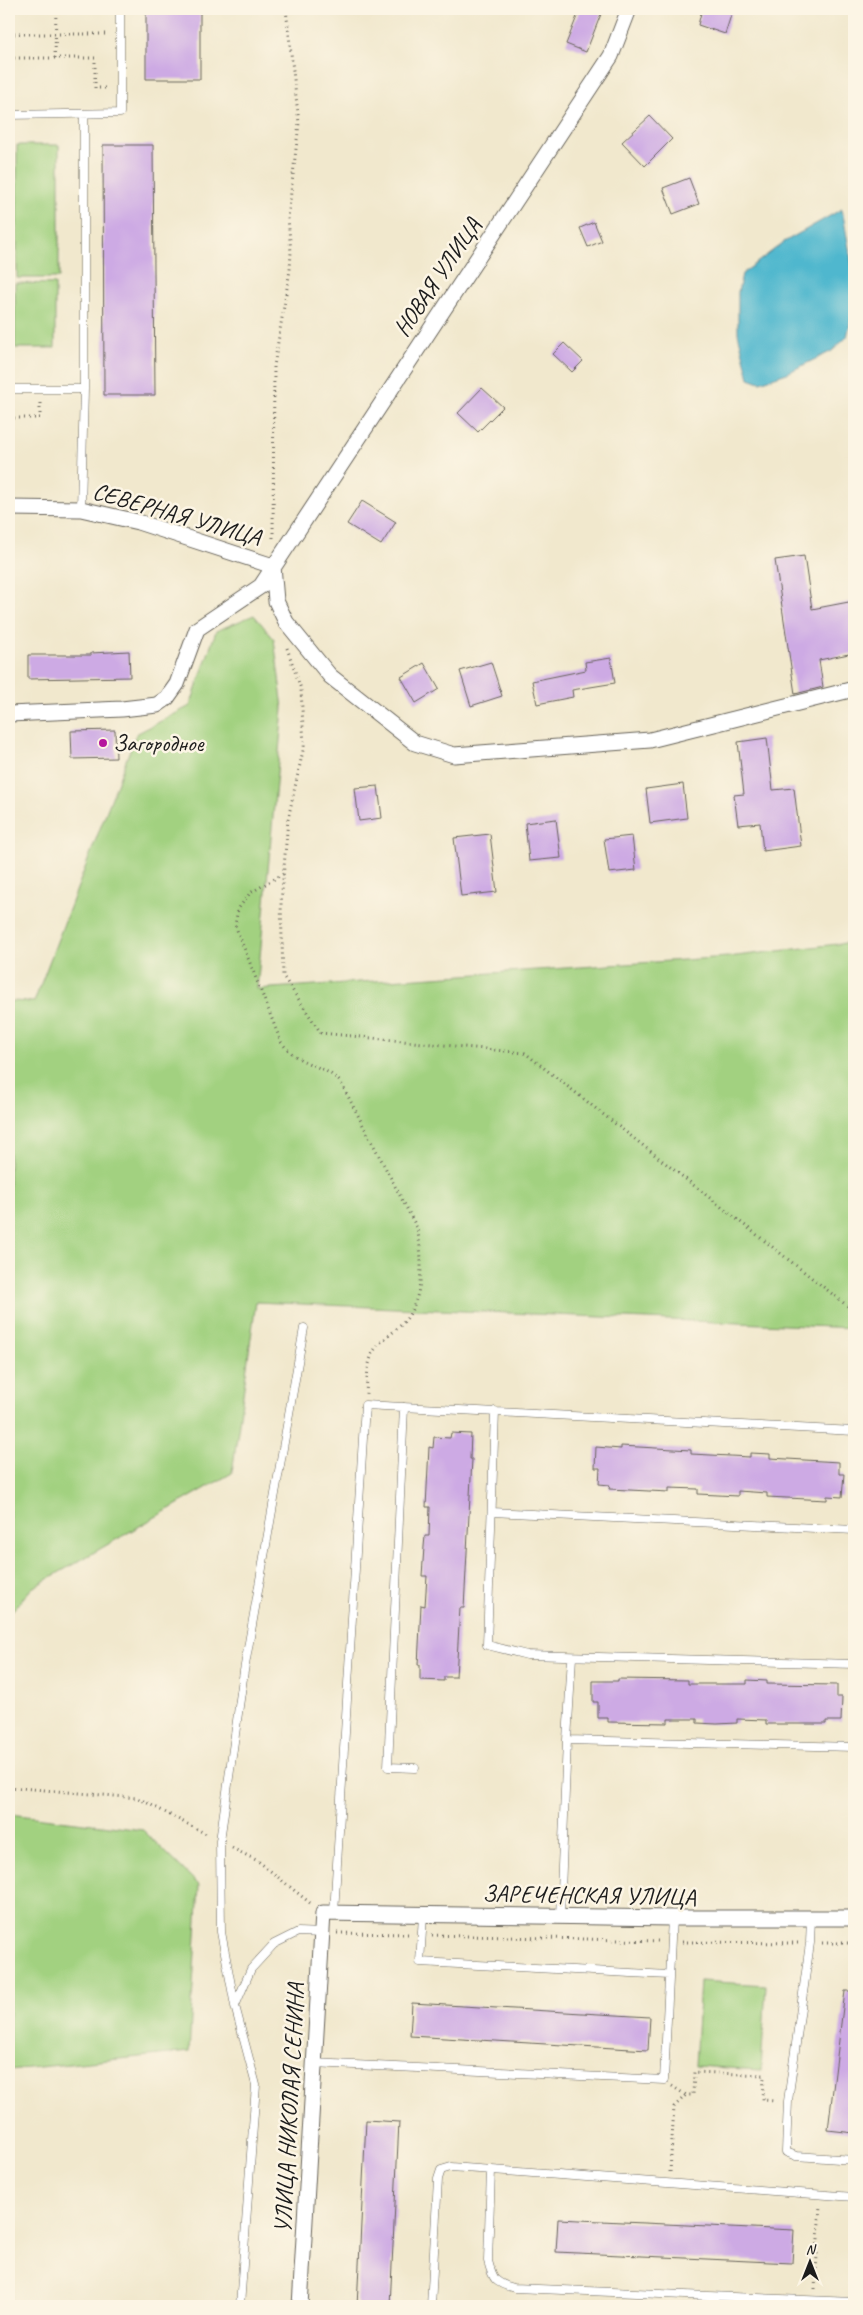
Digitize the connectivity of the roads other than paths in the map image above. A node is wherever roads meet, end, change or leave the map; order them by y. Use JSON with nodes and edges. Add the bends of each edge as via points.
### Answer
{"nodes":[{"id":1,"x":120,"y":9,"type":"edge"},
{"id":2,"x":629,"y":9,"type":"edge"},
{"id":3,"x":9,"y":115,"type":"edge"},
{"id":4,"x":84,"y":115,"type":"junction"},
{"id":5,"x":9,"y":389,"type":"edge"},
{"id":6,"x":84,"y":390,"type":"junction"},
{"id":7,"x":9,"y":508,"type":"edge"},
{"id":8,"x":81,"y":509,"type":"junction"},
{"id":9,"x":273,"y":566,"type":"junction"},
{"id":10,"x":854,"y":689,"type":"edge"},
{"id":11,"x":9,"y":714,"type":"edge"},
{"id":12,"x":304,"y":1328,"type":"dead end"},
{"id":13,"x":404,"y":1407,"type":"junction"},
{"id":14,"x":495,"y":1411,"type":"junction"},
{"id":15,"x":854,"y":1431,"type":"edge"},
{"id":16,"x":493,"y":1512,"type":"junction"},
{"id":17,"x":854,"y":1530,"type":"edge"},
{"id":18,"x":572,"y":1657,"type":"junction"},
{"id":19,"x":854,"y":1664,"type":"edge"},
{"id":20,"x":567,"y":1740,"type":"junction"},
{"id":21,"x":854,"y":1747,"type":"edge"},
{"id":22,"x":415,"y":1768,"type":"dead end"},
{"id":23,"x":329,"y":1913,"type":"junction"},
{"id":24,"x":422,"y":1916,"type":"junction"},
{"id":25,"x":560,"y":1917,"type":"junction"},
{"id":26,"x":672,"y":1918,"type":"junction"},
{"id":27,"x":810,"y":1918,"type":"junction"},
{"id":28,"x":854,"y":1918,"type":"edge"},
{"id":29,"x":322,"y":1933,"type":"junction"},
{"id":30,"x":669,"y":1975,"type":"junction"},
{"id":31,"x":235,"y":2006,"type":"junction"},
{"id":32,"x":314,"y":2063,"type":"junction"},
{"id":33,"x":854,"y":2160,"type":"edge"},
{"id":34,"x":490,"y":2170,"type":"junction"},
{"id":35,"x":854,"y":2197,"type":"edge"},
{"id":36,"x":854,"y":2302,"type":"edge"},
{"id":37,"x":240,"y":2306,"type":"edge"},
{"id":38,"x":300,"y":2306,"type":"edge"},
{"id":39,"x":431,"y":2306,"type":"edge"}],
"edges":[{"from":1,"to":4,"type":"lane","via":[[120,113]]},
{"from":2,"to":9,"type":"street","name":"НОВАЯ УЛИЦА","via":[[611,56]]},
{"from":3,"to":4,"type":"lane"},
{"from":4,"to":6,"type":"lane"},
{"from":5,"to":6,"type":"lane"},
{"from":6,"to":8,"type":"lane"},
{"from":7,"to":8,"type":"street","name":"СЕВЕРНАЯ УЛИЦА"},
{"from":8,"to":9,"type":"street","name":"СЕВЕРНАЯ УЛИЦА","via":[[138,522]]},
{"from":9,"to":10,"type":"street","via":[[276,601],[286,622],[330,676],[415,743],[454,755],[650,740]]},
{"from":9,"to":11,"type":"street","name":"НОВАЯ УЛИЦА","via":[[261,586],[197,629],[177,684],[157,705]]},
{"from":12,"to":31,"type":"lane","via":[[244,1671],[220,1842],[221,1932]]},
{"from":13,"to":14,"type":"lane"},
{"from":13,"to":22,"type":"lane","via":[[388,1767]]},
{"from":13,"to":23,"type":"lane","via":[[365,1405]]},
{"from":14,"to":15,"type":"lane"},
{"from":14,"to":16,"type":"lane"},
{"from":16,"to":17,"type":"lane"},
{"from":16,"to":18,"type":"lane","via":[[487,1645],[527,1656]]},
{"from":18,"to":19,"type":"lane"},
{"from":18,"to":20,"type":"lane"},
{"from":20,"to":21,"type":"lane"},
{"from":20,"to":25,"type":"lane"},
{"from":23,"to":24,"type":"street","name":"ЗАРЕЧЕНСКАЯ УЛИЦА"},
{"from":23,"to":29,"type":"street","name":"УЛИЦА НИКОЛАЯ СЕНИНА"},
{"from":24,"to":25,"type":"street","name":"ЗАРЕЧЕНСКАЯ УЛИЦА"},
{"from":24,"to":30,"type":"lane","via":[[420,1962]]},
{"from":25,"to":26,"type":"street","name":"ЗАРЕЧЕНСКАЯ УЛИЦА"},
{"from":26,"to":27,"type":"street","name":"ЗАРЕЧЕНСКАЯ УЛИЦА"},
{"from":26,"to":30,"type":"lane"},
{"from":27,"to":28,"type":"street","name":"ЗАРЕЧЕНСКАЯ УЛИЦА"},
{"from":27,"to":33,"type":"lane","via":[[810,1943],[788,2101],[786,2152],[796,2156]]},
{"from":29,"to":31,"type":"lane","via":[[298,1932],[274,1944],[251,1968]]},
{"from":29,"to":32,"type":"street","name":"УЛИЦА НИКОЛАЯ СЕНИНА"},
{"from":30,"to":32,"type":"lane","via":[[664,2080]]},
{"from":31,"to":37,"type":"lane","via":[[256,2085]]},
{"from":32,"to":38,"type":"street","name":"УЛИЦА НИКОЛАЯ СЕНИНА"},
{"from":34,"to":35,"type":"lane"},
{"from":34,"to":36,"type":"lane","via":[[488,2261],[491,2274],[499,2284],[514,2288]]},
{"from":34,"to":39,"type":"lane","via":[[451,2167],[441,2170]]}]}
